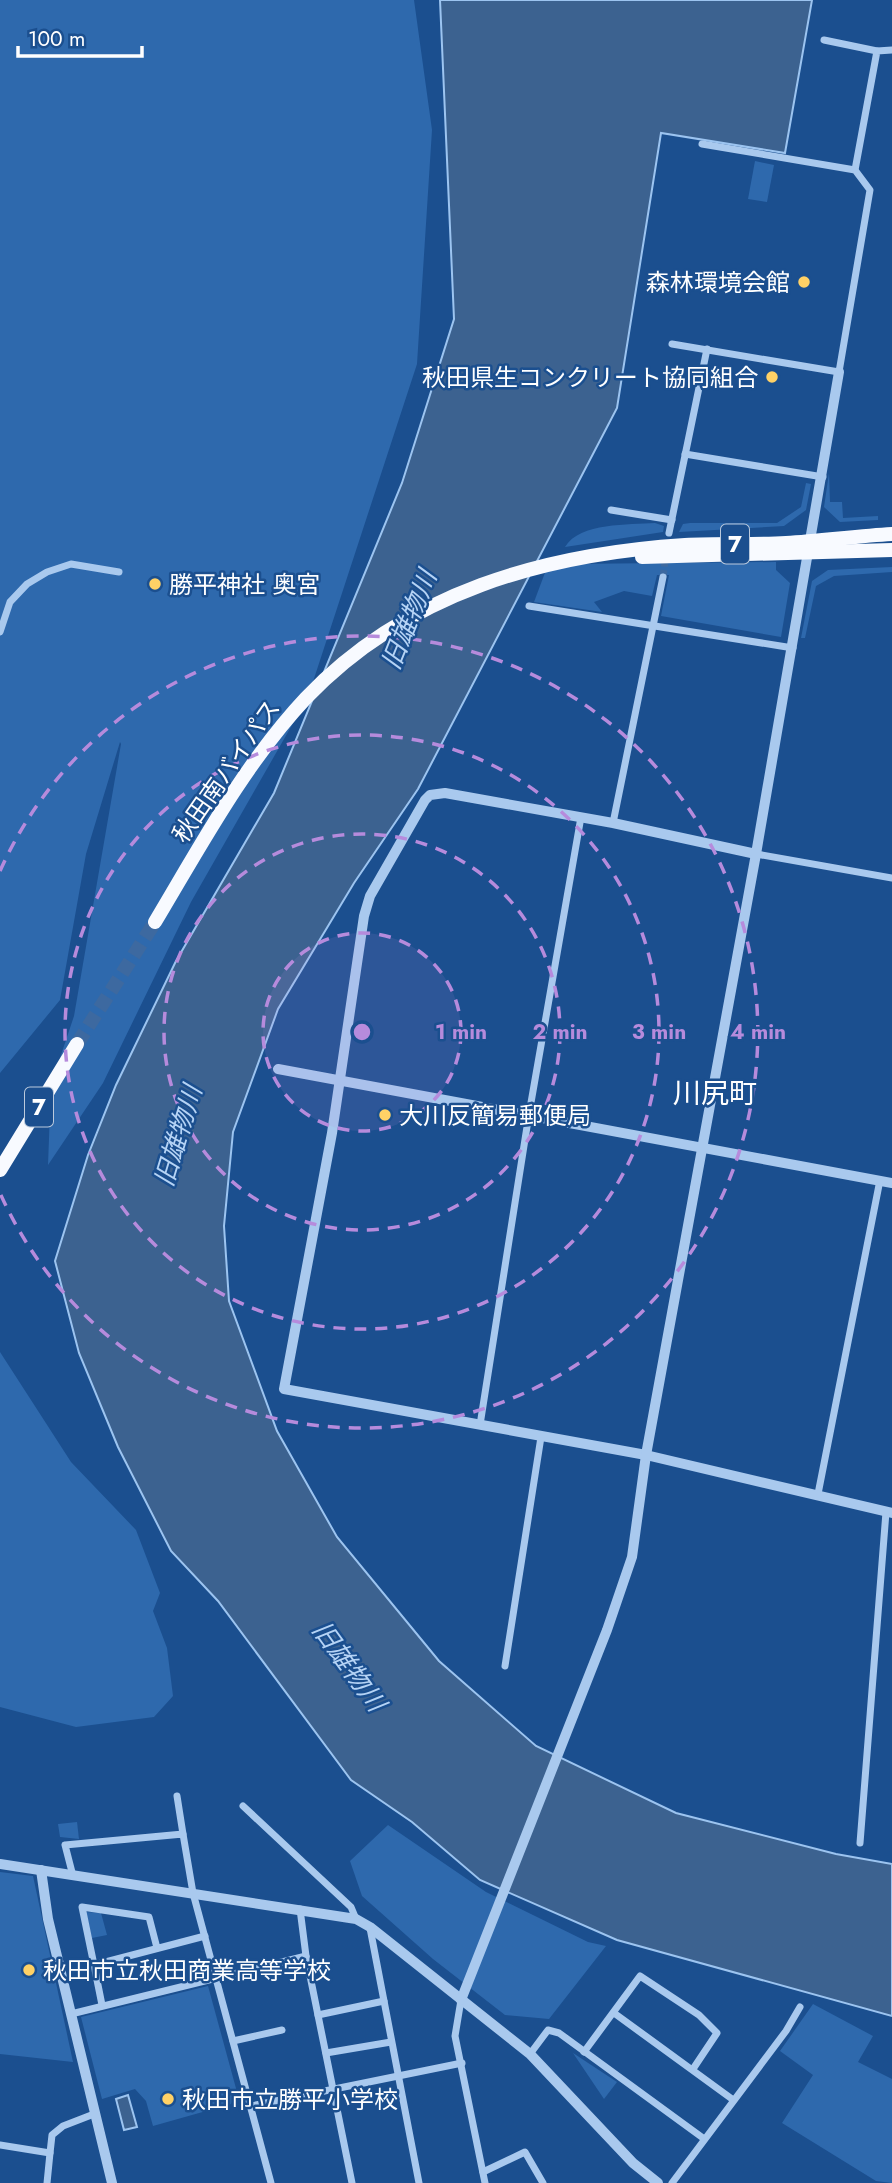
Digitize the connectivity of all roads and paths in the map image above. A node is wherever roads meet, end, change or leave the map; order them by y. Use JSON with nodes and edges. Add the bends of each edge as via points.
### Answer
{"nodes":[{"id":1,"x":824,"y":40,"type":"dead end"},
{"id":2,"x":892,"y":50,"type":"edge"},
{"id":3,"x":877,"y":51,"type":"junction"},
{"id":4,"x":702,"y":144,"type":"dead end"},
{"id":5,"x":855,"y":170,"type":"junction"},
{"id":6,"x":672,"y":344,"type":"dead end"},
{"id":7,"x":707,"y":349,"type":"junction"},
{"id":8,"x":839,"y":372,"type":"junction"},
{"id":9,"x":685,"y":454,"type":"junction"},
{"id":10,"x":823,"y":477,"type":"junction"},
{"id":11,"x":611,"y":510,"type":"dead end"},
{"id":12,"x":672,"y":520,"type":"junction"},
{"id":13,"x":669,"y":533,"type":"dead end"},
{"id":14,"x":892,"y":534,"type":"edge"},
{"id":15,"x":810,"y":547,"type":"junction"},
{"id":16,"x":892,"y":550,"type":"edge"},
{"id":17,"x":119,"y":572,"type":"dead end"},
{"id":18,"x":663,"y":578,"type":"tunnel mouth"},
{"id":19,"x":529,"y":606,"type":"dead end"},
{"id":20,"x":653,"y":624,"type":"junction"},
{"id":21,"x":0,"y":632,"type":"edge"},
{"id":22,"x":793,"y":648,"type":"junction"},
{"id":23,"x":581,"y":817,"type":"junction"},
{"id":24,"x":613,"y":823,"type":"junction"},
{"id":25,"x":756,"y":854,"type":"junction"},
{"id":26,"x":892,"y":878,"type":"edge"},
{"id":27,"x":155,"y":922,"type":"tunnel mouth"},
{"id":28,"x":77,"y":1044,"type":"tunnel mouth"},
{"id":29,"x":278,"y":1069,"type":"dead end"},
{"id":30,"x":340,"y":1082,"type":"junction"},
{"id":31,"x":529,"y":1114,"type":"junction"},
{"id":32,"x":703,"y":1147,"type":"junction"},
{"id":33,"x":0,"y":1170,"type":"edge"},
{"id":34,"x":880,"y":1180,"type":"junction"},
{"id":35,"x":892,"y":1183,"type":"edge"},
{"id":36,"x":480,"y":1425,"type":"junction"},
{"id":37,"x":541,"y":1437,"type":"junction"},
{"id":38,"x":646,"y":1455,"type":"junction"},
{"id":39,"x":818,"y":1494,"type":"junction"},
{"id":40,"x":889,"y":1512,"type":"edge"},
{"id":41,"x":505,"y":1666,"type":"dead end"},
{"id":42,"x":177,"y":1796,"type":"dead end"},
{"id":43,"x":243,"y":1806,"type":"dead end"},
{"id":44,"x":183,"y":1834,"type":"junction"},
{"id":45,"x":860,"y":1843,"type":"dead end"},
{"id":46,"x":0,"y":1864,"type":"edge"},
{"id":47,"x":41,"y":1870,"type":"junction"},
{"id":48,"x":73,"y":1876,"type":"junction"},
{"id":49,"x":193,"y":1893,"type":"junction"},
{"id":50,"x":300,"y":1909,"type":"junction"},
{"id":51,"x":356,"y":1919,"type":"junction"},
{"id":52,"x":370,"y":1927,"type":"junction"},
{"id":53,"x":205,"y":1936,"type":"junction"},
{"id":54,"x":157,"y":1948,"type":"junction"},
{"id":55,"x":306,"y":1956,"type":"junction"},
{"id":56,"x":94,"y":1965,"type":"junction"},
{"id":57,"x":215,"y":1976,"type":"junction"},
{"id":58,"x":461,"y":2000,"type":"junction"},
{"id":59,"x":383,"y":2001,"type":"junction"},
{"id":60,"x":102,"y":2005,"type":"junction"},
{"id":61,"x":800,"y":2007,"type":"dead end"},
{"id":62,"x":614,"y":2013,"type":"junction"},
{"id":63,"x":71,"y":2014,"type":"junction"},
{"id":64,"x":318,"y":2015,"type":"junction"},
{"id":65,"x":282,"y":2030,"type":"dead end"},
{"id":66,"x":233,"y":2041,"type":"junction"},
{"id":67,"x":391,"y":2042,"type":"junction"},
{"id":68,"x":584,"y":2052,"type":"junction"},
{"id":69,"x":326,"y":2053,"type":"junction"},
{"id":70,"x":530,"y":2054,"type":"junction"},
{"id":71,"x":462,"y":2063,"type":"junction"},
{"id":72,"x":693,"y":2069,"type":"junction"},
{"id":73,"x":398,"y":2076,"type":"junction"},
{"id":74,"x":333,"y":2089,"type":"junction"},
{"id":75,"x":732,"y":2099,"type":"junction"},
{"id":76,"x":251,"y":2106,"type":"junction"},
{"id":77,"x":94,"y":2114,"type":"junction"},
{"id":78,"x":703,"y":2138,"type":"junction"},
{"id":79,"x":0,"y":2145,"type":"edge"},
{"id":80,"x":50,"y":2153,"type":"junction"},
{"id":81,"x":483,"y":2172,"type":"junction"},
{"id":82,"x":47,"y":2183,"type":"edge"},
{"id":83,"x":112,"y":2183,"type":"edge"},
{"id":84,"x":271,"y":2183,"type":"edge"},
{"id":85,"x":352,"y":2183,"type":"edge"},
{"id":86,"x":419,"y":2183,"type":"edge"},
{"id":87,"x":485,"y":2183,"type":"edge"},
{"id":88,"x":543,"y":2183,"type":"edge"},
{"id":89,"x":657,"y":2183,"type":"edge"},
{"id":90,"x":672,"y":2183,"type":"edge"}],
"edges":[{"from":1,"to":3,"type":"street"},
{"from":2,"to":3,"type":"street"},
{"from":3,"to":5,"type":"street"},
{"from":4,"to":5,"type":"street"},
{"from":5,"to":8,"type":"street","via":[[870,190]]},
{"from":6,"to":7,"type":"street"},
{"from":7,"to":8,"type":"street"},
{"from":7,"to":9,"type":"street"},
{"from":8,"to":10,"type":"street"},
{"from":9,"to":10,"type":"street"},
{"from":9,"to":12,"type":"street"},
{"from":10,"to":15,"type":"street"},
{"from":11,"to":12,"type":"street"},
{"from":12,"to":13,"type":"street"},
{"from":14,"to":15,"type":"highway","name":"秋田南バイパス","number":"7"},
{"from":15,"to":16,"type":"highway","name":"秋田南バイパス","number":"7"},
{"from":15,"to":22,"type":"street"},
{"from":15,"to":27,"type":"highway","name":"秋田南バイパス","number":"7","via":[[578,557],[505,574],[448,598],[355,656],[307,697],[224,807]]},
{"from":17,"to":21,"type":"street","via":[[71,564],[47,572],[10,602]]},
{"from":18,"to":20,"type":"street"},
{"from":19,"to":20,"type":"street"},
{"from":20,"to":22,"type":"street"},
{"from":20,"to":24,"type":"street"},
{"from":22,"to":25,"type":"street"},
{"from":23,"to":24,"type":"street"},
{"from":23,"to":30,"type":"street","via":[[445,793],[425,800],[366,906]]},
{"from":23,"to":31,"type":"street"},
{"from":24,"to":25,"type":"street"},
{"from":25,"to":26,"type":"street"},
{"from":25,"to":32,"type":"street"},
{"from":28,"to":33,"type":"highway","number":"7"},
{"from":29,"to":30,"type":"street"},
{"from":30,"to":31,"type":"street"},
{"from":30,"to":36,"type":"street","via":[[284,1389]]},
{"from":31,"to":32,"type":"street"},
{"from":31,"to":36,"type":"street"},
{"from":32,"to":34,"type":"street"},
{"from":32,"to":38,"type":"street"},
{"from":34,"to":35,"type":"street"},
{"from":34,"to":39,"type":"street"},
{"from":36,"to":37,"type":"street"},
{"from":37,"to":38,"type":"street"},
{"from":37,"to":41,"type":"street"},
{"from":38,"to":39,"type":"street"},
{"from":38,"to":58,"type":"street","via":[[632,1557]]},
{"from":39,"to":40,"type":"street"},
{"from":40,"to":45,"type":"street"},
{"from":42,"to":44,"type":"street"},
{"from":43,"to":51,"type":"street","via":[[351,1908]]},
{"from":44,"to":48,"type":"street","via":[[65,1845]]},
{"from":44,"to":49,"type":"street"},
{"from":46,"to":47,"type":"street"},
{"from":47,"to":48,"type":"street"},
{"from":47,"to":63,"type":"street"},
{"from":48,"to":49,"type":"street"},
{"from":49,"to":50,"type":"street"},
{"from":49,"to":53,"type":"street"},
{"from":50,"to":51,"type":"street"},
{"from":50,"to":55,"type":"street"},
{"from":51,"to":52,"type":"street"},
{"from":52,"to":58,"type":"street"},
{"from":52,"to":59,"type":"street"},
{"from":53,"to":54,"type":"street"},
{"from":53,"to":57,"type":"street"},
{"from":54,"to":56,"type":"street"},
{"from":54,"to":56,"type":"street","via":[[149,1917],[82,1908]]},
{"from":55,"to":57,"type":"street"},
{"from":55,"to":64,"type":"street"},
{"from":56,"to":60,"type":"street"},
{"from":57,"to":60,"type":"street"},
{"from":57,"to":66,"type":"street"},
{"from":58,"to":70,"type":"street"},
{"from":58,"to":71,"type":"street","via":[[455,2036]]},
{"from":59,"to":64,"type":"street"},
{"from":59,"to":67,"type":"street"},
{"from":60,"to":63,"type":"street"},
{"from":61,"to":75,"type":"street"},
{"from":62,"to":68,"type":"street"},
{"from":62,"to":72,"type":"street"},
{"from":62,"to":72,"type":"street","via":[[640,1976],[699,2015],[717,2034]]},
{"from":63,"to":77,"type":"street"},
{"from":64,"to":69,"type":"street"},
{"from":65,"to":66,"type":"street"},
{"from":66,"to":76,"type":"street"},
{"from":67,"to":69,"type":"street"},
{"from":67,"to":73,"type":"street"},
{"from":68,"to":70,"type":"street","via":[[548,2030]]},
{"from":68,"to":78,"type":"street"},
{"from":69,"to":74,"type":"street"},
{"from":70,"to":89,"type":"street"},
{"from":71,"to":73,"type":"street"},
{"from":71,"to":81,"type":"street"},
{"from":72,"to":75,"type":"street"},
{"from":73,"to":74,"type":"street"},
{"from":73,"to":86,"type":"street"},
{"from":74,"to":76,"type":"street"},
{"from":74,"to":85,"type":"street"},
{"from":75,"to":78,"type":"street"},
{"from":76,"to":84,"type":"street"},
{"from":77,"to":80,"type":"street","via":[[58,2129],[52,2135]]},
{"from":77,"to":83,"type":"street"},
{"from":78,"to":90,"type":"street"},
{"from":79,"to":80,"type":"street"},
{"from":80,"to":82,"type":"street"},
{"from":81,"to":87,"type":"street"},
{"from":81,"to":88,"type":"street","via":[[526,2152]]}]}
